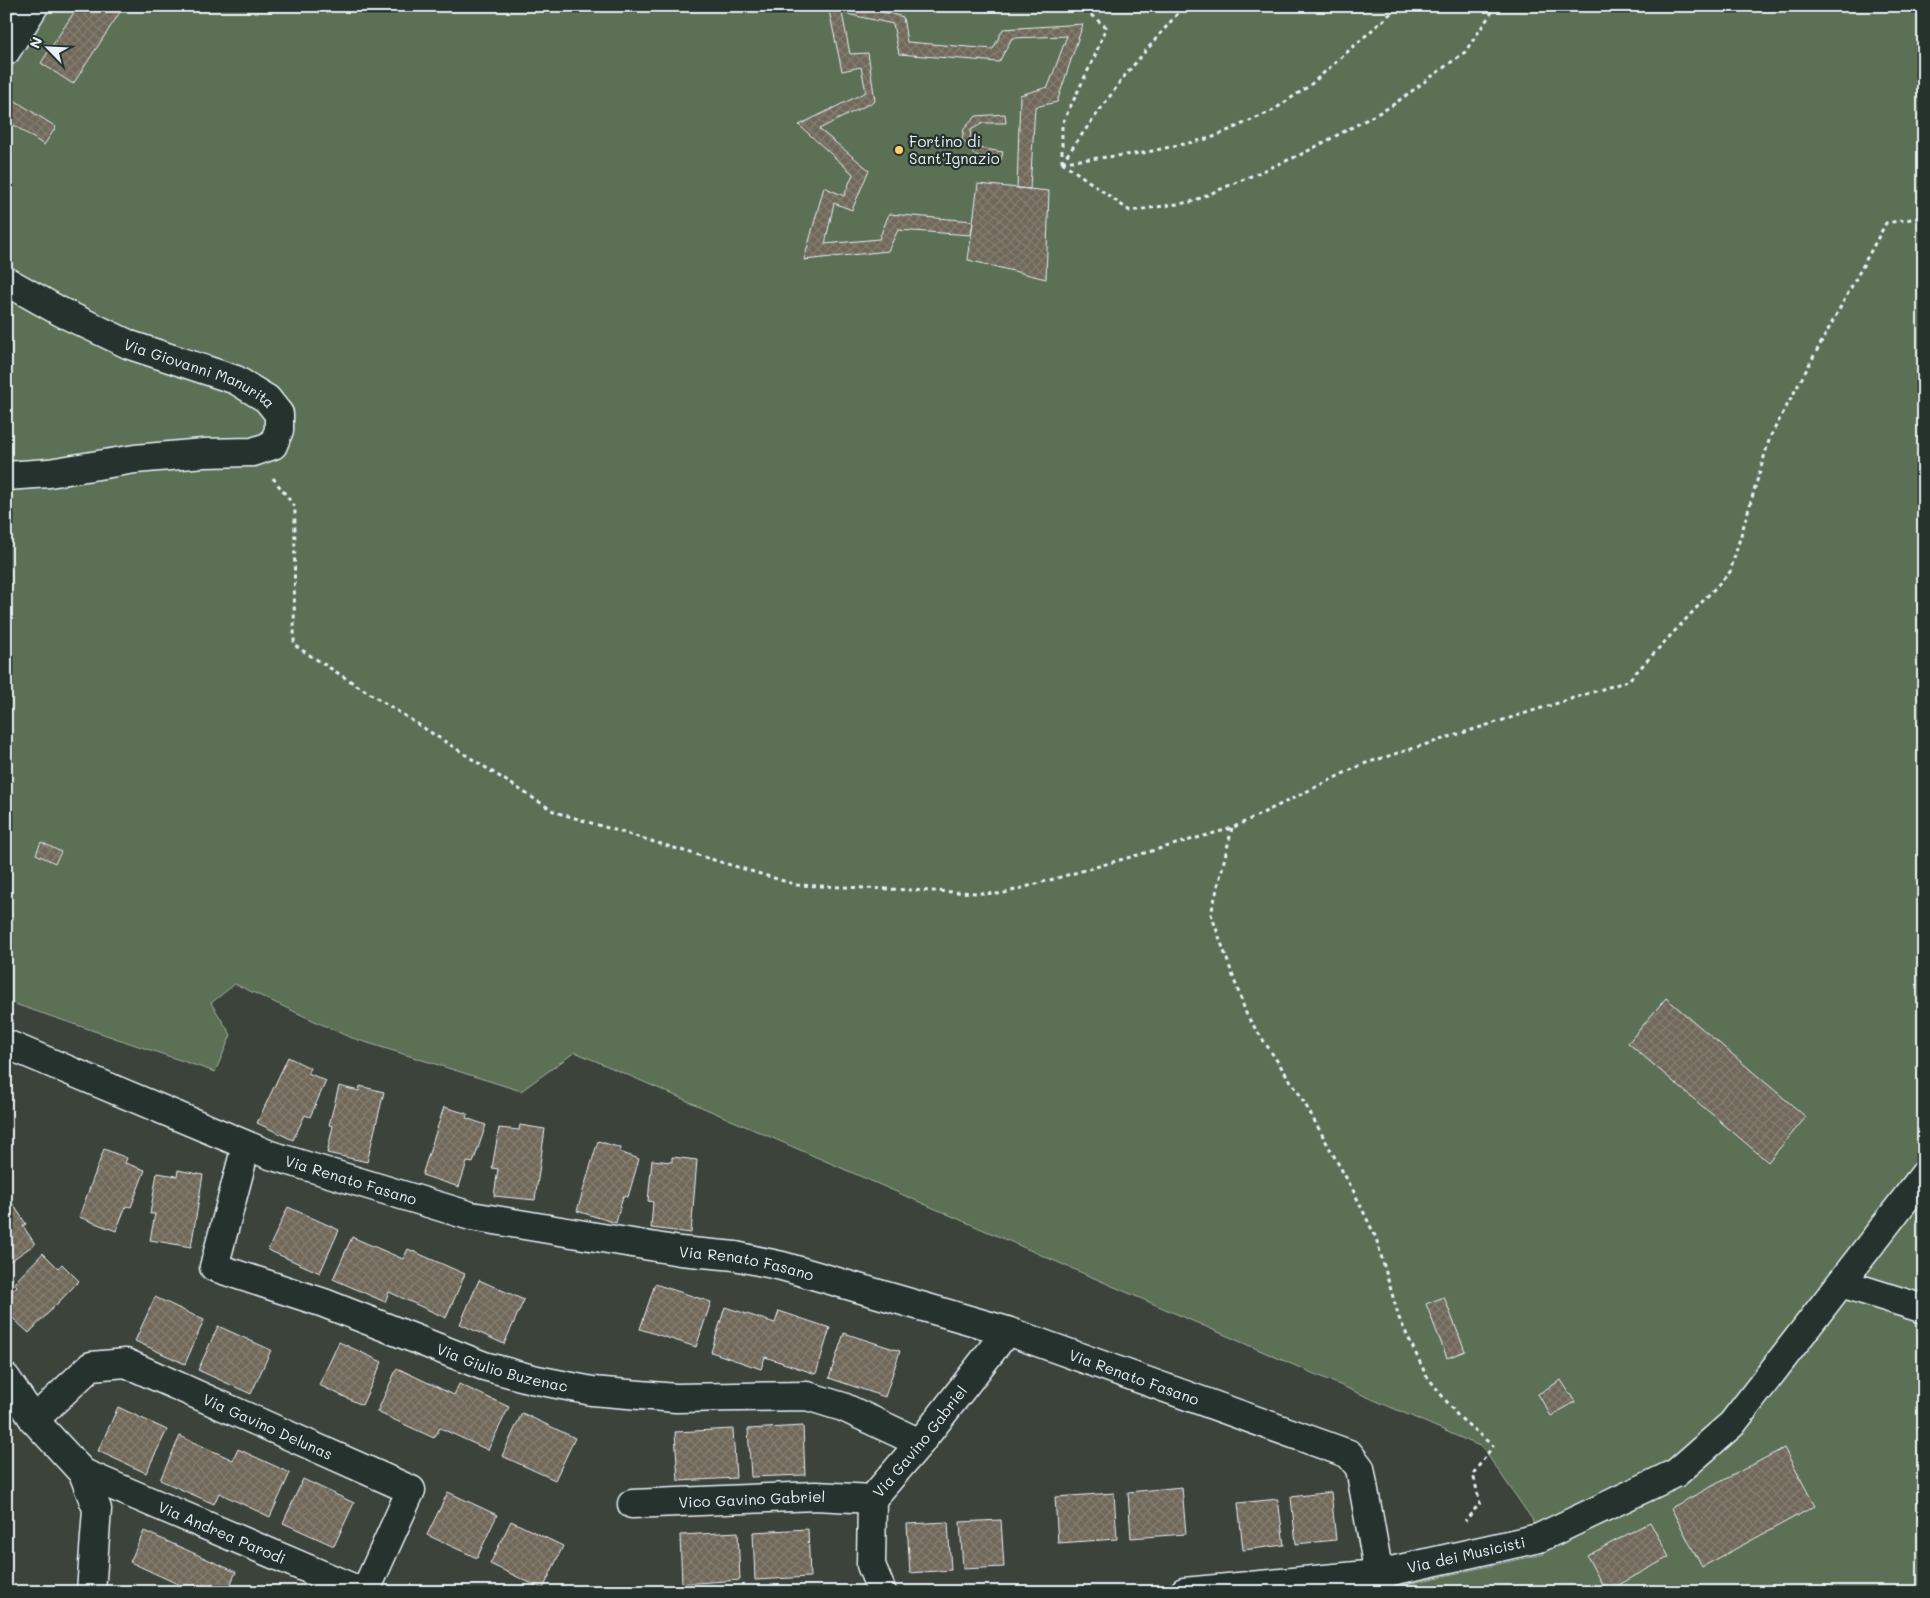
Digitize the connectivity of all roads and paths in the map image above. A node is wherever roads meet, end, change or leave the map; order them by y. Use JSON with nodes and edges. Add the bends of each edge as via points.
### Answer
{"nodes":[{"id":1,"x":34,"y":6,"type":"edge"},
{"id":2,"x":1080,"y":6,"type":"edge"},
{"id":3,"x":1184,"y":6,"type":"edge"},
{"id":4,"x":1399,"y":6,"type":"edge"},
{"id":5,"x":1496,"y":6,"type":"edge"},
{"id":6,"x":6,"y":51,"type":"edge"},
{"id":7,"x":1062,"y":162,"type":"junction"},
{"id":8,"x":1924,"y":217,"type":"edge"},
{"id":9,"x":6,"y":281,"type":"edge"},
{"id":10,"x":253,"y":452,"type":"junction"},
{"id":11,"x":6,"y":476,"type":"edge"},
{"id":12,"x":1232,"y":828,"type":"junction"},
{"id":13,"x":6,"y":1044,"type":"edge"},
{"id":14,"x":246,"y":1146,"type":"junction"},
{"id":15,"x":1924,"y":1175,"type":"edge"},
{"id":16,"x":1841,"y":1283,"type":"junction"},
{"id":17,"x":1924,"y":1309,"type":"edge"},
{"id":18,"x":1007,"y":1331,"type":"junction"},
{"id":19,"x":6,"y":1378,"type":"edge"},
{"id":20,"x":34,"y":1420,"type":"junction"},
{"id":21,"x":920,"y":1443,"type":"junction"},
{"id":22,"x":83,"y":1474,"type":"junction"},
{"id":23,"x":872,"y":1498,"type":"junction"},
{"id":24,"x":632,"y":1504,"type":"dead end"},
{"id":25,"x":1462,"y":1524,"type":"dead end"},
{"id":26,"x":1380,"y":1583,"type":"edge"},
{"id":27,"x":91,"y":1592,"type":"edge"},
{"id":28,"x":363,"y":1592,"type":"edge"},
{"id":29,"x":882,"y":1592,"type":"edge"},
{"id":30,"x":1184,"y":1592,"type":"edge"}],
"edges":[{"from":1,"to":6,"type":"street"},
{"from":2,"to":7,"type":"path","via":[[1106,27],[1062,124]]},
{"from":3,"to":7,"type":"path","via":[[1126,74]]},
{"from":4,"to":7,"type":"path","via":[[1309,86],[1272,111],[1211,138],[1143,154]]},
{"from":5,"to":7,"type":"path","via":[[1465,52],[1390,107],[1302,154],[1191,202],[1130,211]]},
{"from":8,"to":12,"type":"path","via":[[1886,223],[1770,437],[1730,572],[1628,681],[1363,764]]},
{"from":9,"to":10,"type":"street","name":"Via Giovanni Manurita","via":[[130,345],[236,380],[267,398],[280,414],[279,430],[273,445]]},
{"from":10,"to":11,"type":"street","name":"Via Giovanni Manurita","via":[[204,453]]},
{"from":10,"to":12,"type":"path","via":[[295,507],[294,645],[555,812],[797,885],[1001,894]]},
{"from":12,"to":25,"type":"path","via":[[1211,914],[1246,1016],[1300,1094],[1354,1192],[1376,1238],[1399,1318],[1426,1375],[1458,1416],[1493,1446],[1473,1474],[1480,1503]]},
{"from":13,"to":14,"type":"street","name":"Via Renato Fasano"},
{"from":14,"to":18,"type":"street","name":"Via Renato Fasano","via":[[471,1216],[782,1266]]},
{"from":14,"to":21,"type":"street","name":"Via Giulio Buzenac","via":[[214,1267],[324,1303],[484,1366],[532,1379],[592,1391],[676,1398],[807,1396],[843,1407]]},
{"from":15,"to":16,"type":"street","name":"Via dei Musicisti"},
{"from":16,"to":17,"type":"street"},
{"from":16,"to":26,"type":"street","name":"Via dei Musicisti","via":[[1732,1424],[1676,1473],[1539,1538]]},
{"from":18,"to":21,"type":"street","name":"Via Gavino Gabriel"},
{"from":18,"to":26,"type":"street","name":"Via Renato Fasano","via":[[1349,1454],[1360,1468]]},
{"from":19,"to":20,"type":"street"},
{"from":20,"to":22,"type":"street"},
{"from":20,"to":28,"type":"street","name":"Via Gavino Delunas","via":[[91,1366],[126,1362],[411,1490]]},
{"from":21,"to":23,"type":"street","name":"Via Gavino Gabriel"},
{"from":22,"to":27,"type":"street","via":[[97,1509]]},
{"from":22,"to":28,"type":"street","name":"Via Andrea Parodi"},
{"from":23,"to":24,"type":"street","name":"Vico Gavino Gabriel","via":[[816,1496]]},
{"from":23,"to":29,"type":"street","name":"Via Gavino Gabriel","via":[[871,1565]]},
{"from":26,"to":30,"type":"street","name":"Via dei Musicisti"}]}
